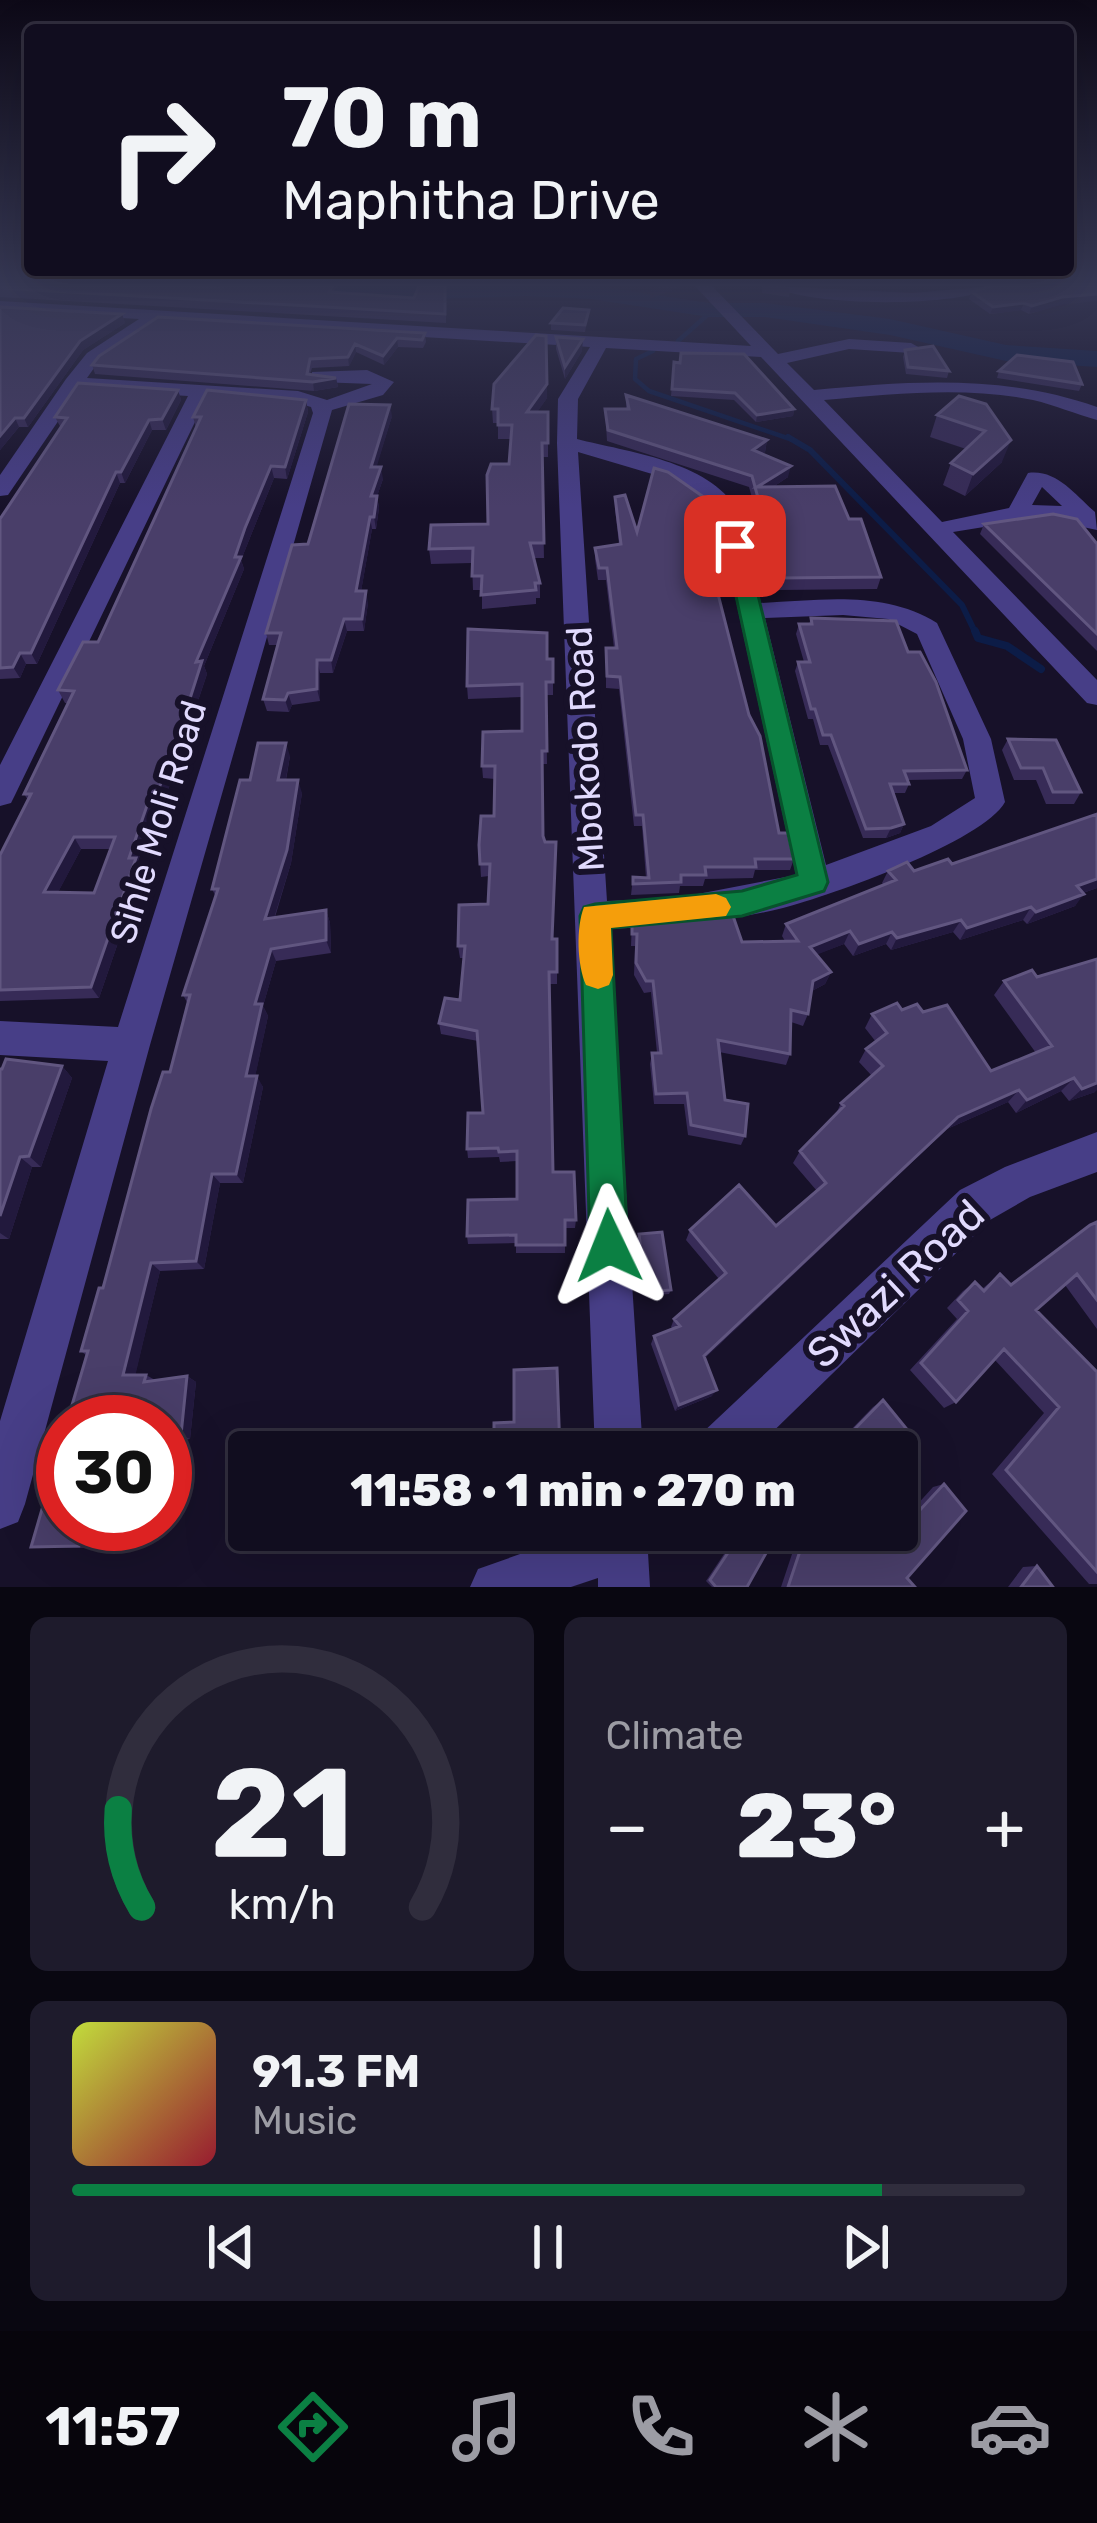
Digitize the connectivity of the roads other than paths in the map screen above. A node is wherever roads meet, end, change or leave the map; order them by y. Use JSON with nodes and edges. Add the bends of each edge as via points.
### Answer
{"nodes":[{"id":1,"x":92,"y":360,"type":"edge"},
{"id":2,"x":591,"y":360,"type":"edge"},
{"id":3,"x":774,"y":360,"type":"edge"},
{"id":4,"x":73,"y":383,"type":"junction"},
{"id":5,"x":200,"y":391,"type":"junction"},
{"id":6,"x":811,"y":396,"type":"junction"},
{"id":7,"x":1097,"y":414,"type":"edge"},
{"id":8,"x":567,"y":443,"type":"junction"},
{"id":9,"x":0,"y":490,"type":"edge"},
{"id":10,"x":1016,"y":515,"type":"junction"},
{"id":11,"x":1093,"y":521,"type":"edge"},
{"id":12,"x":940,"y":529,"type":"junction"},
{"id":13,"x":750,"y":611,"type":"junction"},
{"id":14,"x":1097,"y":696,"type":"edge"},
{"id":15,"x":0,"y":795,"type":"edge"},
{"id":16,"x":814,"y":882,"type":"junction"},
{"id":17,"x":595,"y":916,"type":"junction"},
{"id":18,"x":0,"y":1038,"type":"edge"},
{"id":19,"x":131,"y":1045,"type":"junction"},
{"id":20,"x":1097,"y":1152,"type":"edge"},
{"id":21,"x":619,"y":1431,"type":"edge"},
{"id":22,"x":739,"y":1431,"type":"edge"},
{"id":23,"x":0,"y":1504,"type":"edge"},
{"id":24,"x":616,"y":1551,"type":"edge"},
{"id":25,"x":496,"y":1587,"type":"edge"}],
"edges":[{"from":1,"to":4,"type":"street"},
{"from":2,"to":8,"type":"street","name":"Mbokodo Road","via":[[568,399]]},
{"from":3,"to":6,"type":"street"},
{"from":4,"to":5,"type":"street","name":"Sihle Moli Road"},
{"from":4,"to":9,"type":"street"},
{"from":5,"to":15,"type":"street"},
{"from":5,"to":19,"type":"street","name":"Sihle Moli Road","via":[[321,392]]},
{"from":6,"to":7,"type":"street","via":[[1002,389]]},
{"from":6,"to":12,"type":"street"},
{"from":8,"to":13,"type":"street","via":[[712,494],[728,513]]},
{"from":8,"to":17,"type":"street","name":"Mbokodo Road"},
{"from":10,"to":11,"type":"street","via":[[1062,512]]},
{"from":10,"to":11,"type":"street","via":[[1036,478]]},
{"from":10,"to":12,"type":"street"},
{"from":12,"to":14,"type":"street"},
{"from":13,"to":16,"type":"street"},
{"from":13,"to":16,"type":"street","via":[[873,609],[919,621],[988,777],[990,802],[974,818]]},
{"from":16,"to":17,"type":"street","via":[[742,903]]},
{"from":17,"to":21,"type":"street","name":"Mbokodo Road"},
{"from":18,"to":19,"type":"street"},
{"from":19,"to":23,"type":"street","name":"Sihle Moli Road"},
{"from":20,"to":22,"type":"street","name":"Swazi Road","via":[[975,1205]]},
{"from":24,"to":25,"type":"street"}]}
